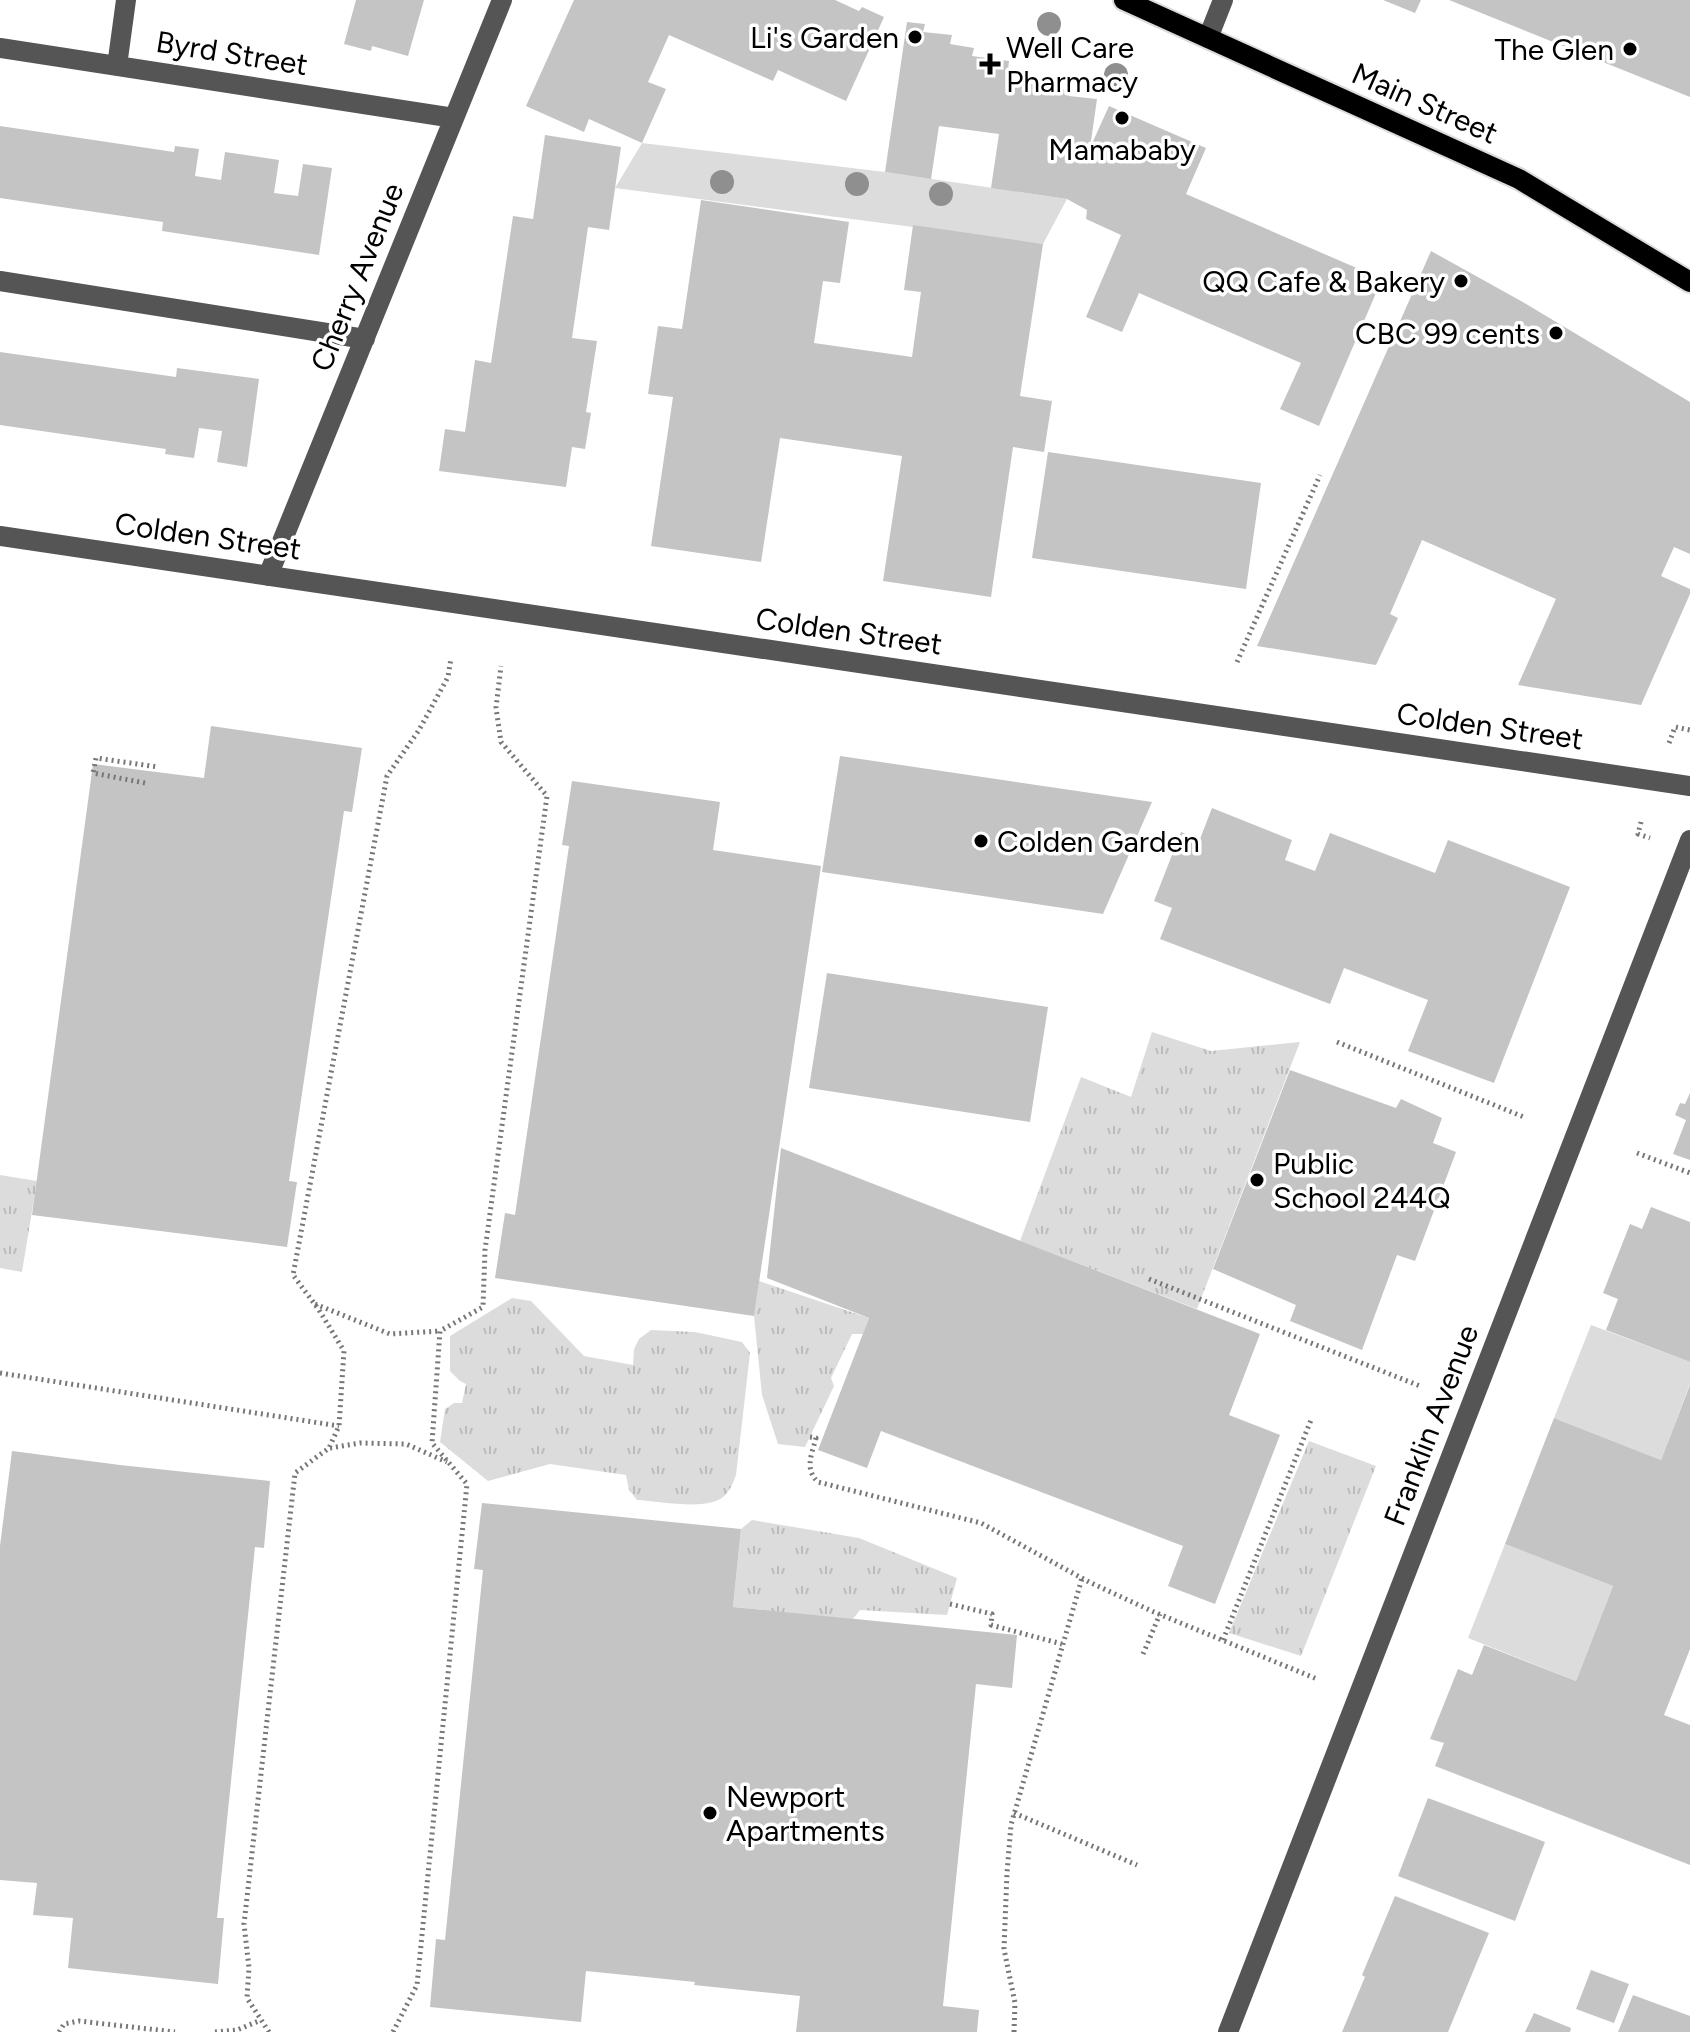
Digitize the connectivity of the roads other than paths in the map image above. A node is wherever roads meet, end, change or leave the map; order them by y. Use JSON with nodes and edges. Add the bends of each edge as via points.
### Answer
{"nodes":[{"id":1,"x":126,"y":0,"type":"edge"},
{"id":2,"x":502,"y":0,"type":"edge"},
{"id":3,"x":1124,"y":0,"type":"edge"},
{"id":4,"x":1223,"y":0,"type":"edge"},
{"id":5,"x":1208,"y":38,"type":"junction"},
{"id":6,"x":0,"y":48,"type":"edge"},
{"id":7,"x":117,"y":66,"type":"junction"},
{"id":8,"x":454,"y":118,"type":"junction"},
{"id":9,"x":0,"y":281,"type":"edge"},
{"id":10,"x":1690,"y":282,"type":"edge"},
{"id":11,"x":365,"y":339,"type":"junction"},
{"id":12,"x":0,"y":536,"type":"edge"},
{"id":13,"x":268,"y":576,"type":"junction"},
{"id":14,"x":1690,"y":786,"type":"edge"},
{"id":15,"x":1690,"y":840,"type":"edge"},
{"id":16,"x":1228,"y":2032,"type":"edge"}],
"edges":[{"from":1,"to":7,"type":"street"},
{"from":2,"to":8,"type":"street","name":"Cherry Avenue"},
{"from":3,"to":5,"type":"main road","name":"Main Street"},
{"from":4,"to":5,"type":"street"},
{"from":5,"to":10,"type":"main road","name":"Main Street","via":[[1519,179]]},
{"from":6,"to":7,"type":"street","name":"Byrd Street"},
{"from":7,"to":8,"type":"street","name":"Byrd Street"},
{"from":8,"to":11,"type":"street","name":"Cherry Avenue"},
{"from":9,"to":11,"type":"street"},
{"from":11,"to":13,"type":"street","name":"Cherry Avenue"},
{"from":12,"to":13,"type":"street","name":"Colden Street"},
{"from":13,"to":14,"type":"street","name":"Colden Street"},
{"from":15,"to":16,"type":"street","name":"Franklin Avenue"}]}
